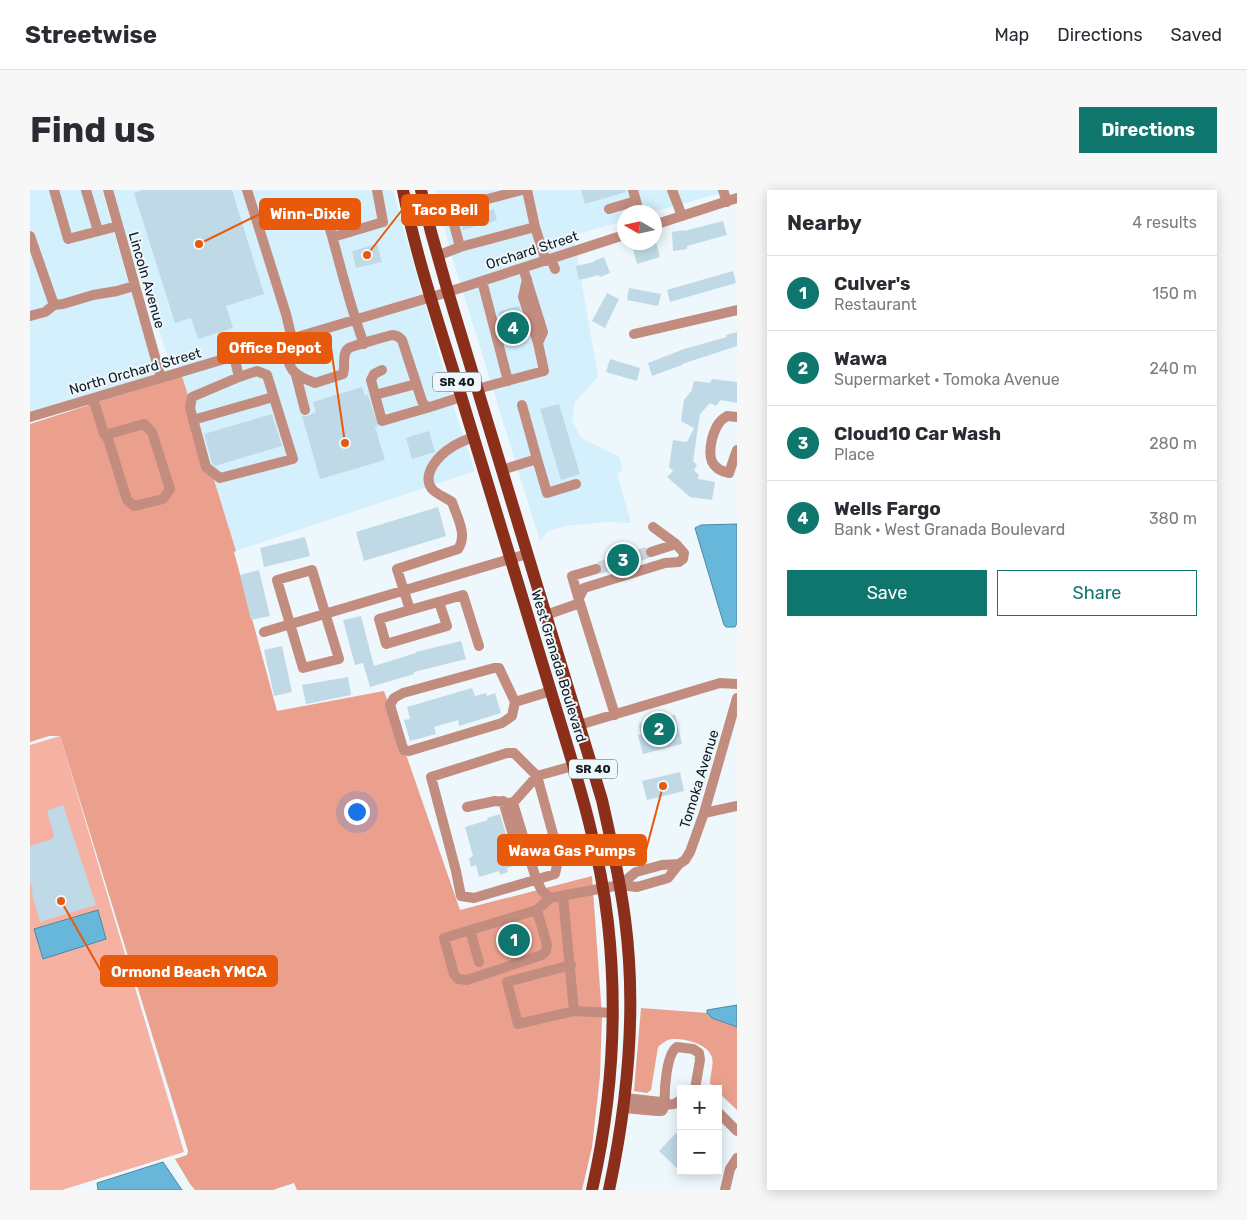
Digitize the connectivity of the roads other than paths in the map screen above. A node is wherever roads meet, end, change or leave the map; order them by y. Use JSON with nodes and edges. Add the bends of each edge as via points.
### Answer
{"nodes":[{"id":1,"x":54,"y":190,"type":"edge"},
{"id":2,"x":86,"y":190,"type":"edge"},
{"id":3,"x":108,"y":190,"type":"edge"},
{"id":4,"x":248,"y":190,"type":"edge"},
{"id":5,"x":377,"y":190,"type":"edge"},
{"id":6,"x":403,"y":190,"type":"edge"},
{"id":7,"x":422,"y":190,"type":"edge"},
{"id":8,"x":522,"y":190,"type":"edge"},
{"id":9,"x":527,"y":190,"type":"edge"},
{"id":10,"x":633,"y":190,"type":"edge"},
{"id":11,"x":672,"y":190,"type":"edge"},
{"id":12,"x":723,"y":190,"type":"edge"},
{"id":13,"x":732,"y":200,"type":"edge"},
{"id":14,"x":636,"y":201,"type":"junction"},
{"id":15,"x":637,"y":205,"type":"edge"},
{"id":16,"x":450,"y":209,"type":"junction"},
{"id":17,"x":609,"y":209,"type":"dead end"},
{"id":18,"x":426,"y":212,"type":"junction"},
{"id":19,"x":682,"y":216,"type":"junction"},
{"id":20,"x":328,"y":222,"type":"dead end"},
{"id":21,"x":662,"y":222,"type":"edge"},
{"id":22,"x":118,"y":226,"type":"junction"},
{"id":23,"x":535,"y":227,"type":"junction"},
{"id":24,"x":98,"y":231,"type":"junction"},
{"id":25,"x":30,"y":236,"type":"edge"},
{"id":26,"x":332,"y":237,"type":"junction"},
{"id":27,"x":617,"y":237,"type":"edge"},
{"id":28,"x":460,"y":247,"type":"junction"},
{"id":29,"x":437,"y":256,"type":"junction"},
{"id":30,"x":548,"y":260,"type":"junction"},
{"id":31,"x":523,"y":268,"type":"junction"},
{"id":32,"x":555,"y":270,"type":"dead end"},
{"id":33,"x":482,"y":281,"type":"junction"},
{"id":34,"x":134,"y":286,"type":"junction"},
{"id":35,"x":448,"y":292,"type":"junction"},
{"id":36,"x":431,"y":298,"type":"junction"},
{"id":37,"x":54,"y":304,"type":"junction"},
{"id":38,"x":737,"y":310,"type":"edge"},
{"id":39,"x":30,"y":316,"type":"edge"},
{"id":40,"x":355,"y":320,"type":"junction"},
{"id":41,"x":634,"y":334,"type":"dead end"},
{"id":42,"x":287,"y":340,"type":"junction"},
{"id":43,"x":364,"y":344,"type":"junction"},
{"id":44,"x":234,"y":356,"type":"junction"},
{"id":45,"x":382,"y":370,"type":"dead end"},
{"id":46,"x":296,"y":375,"type":"junction"},
{"id":47,"x":239,"y":377,"type":"junction"},
{"id":48,"x":161,"y":378,"type":"junction"},
{"id":49,"x":508,"y":382,"type":"junction"},
{"id":50,"x":416,"y":384,"type":"junction"},
{"id":51,"x":477,"y":389,"type":"junction"},
{"id":52,"x":375,"y":395,"type":"junction"},
{"id":53,"x":273,"y":397,"type":"junction"},
{"id":54,"x":93,"y":398,"type":"junction"},
{"id":55,"x":461,"y":398,"type":"junction"},
{"id":56,"x":522,"y":405,"type":"dead end"},
{"id":57,"x":430,"y":407,"type":"junction"},
{"id":58,"x":306,"y":410,"type":"dead end"},
{"id":59,"x":30,"y":416,"type":"edge"},
{"id":60,"x":737,"y":417,"type":"edge"},
{"id":61,"x":194,"y":420,"type":"junction"},
{"id":62,"x":105,"y":436,"type":"junction"},
{"id":63,"x":474,"y":437,"type":"junction"},
{"id":64,"x":737,"y":453,"type":"edge"},
{"id":65,"x":537,"y":459,"type":"junction"},
{"id":66,"x":502,"y":470,"type":"junction"},
{"id":67,"x":576,"y":484,"type":"dead end"},
{"id":68,"x":653,"y":527,"type":"dead end"},
{"id":69,"x":676,"y":544,"type":"junction"},
{"id":70,"x":651,"y":552,"type":"tunnel mouth"},
{"id":71,"x":528,"y":554,"type":"junction"},
{"id":72,"x":511,"y":560,"type":"junction"},
{"id":73,"x":596,"y":569,"type":"tunnel mouth"},
{"id":74,"x":403,"y":590,"type":"junction"},
{"id":75,"x":579,"y":601,"type":"junction"},
{"id":76,"x":439,"y":602,"type":"junction"},
{"id":77,"x":410,"y":610,"type":"junction"},
{"id":78,"x":325,"y":614,"type":"junction"},
{"id":79,"x":546,"y":615,"type":"junction"},
{"id":80,"x":290,"y":624,"type":"junction"},
{"id":81,"x":264,"y":632,"type":"dead end"},
{"id":82,"x":480,"y":646,"type":"dead end"},
{"id":83,"x":737,"y":684,"type":"edge"},
{"id":84,"x":551,"y":691,"type":"junction"},
{"id":85,"x":737,"y":698,"type":"edge"},
{"id":86,"x":515,"y":702,"type":"junction"},
{"id":87,"x":614,"y":715,"type":"junction"},
{"id":88,"x":579,"y":725,"type":"junction"},
{"id":89,"x":573,"y":766,"type":"junction"},
{"id":90,"x":537,"y":776,"type":"junction"},
{"id":91,"x":502,"y":801,"type":"junction"},
{"id":92,"x":514,"y":803,"type":"junction"},
{"id":93,"x":737,"y":806,"type":"edge"},
{"id":94,"x":467,"y":807,"type":"dead end"},
{"id":95,"x":704,"y":813,"type":"junction"},
{"id":96,"x":522,"y":832,"type":"junction"},
{"id":97,"x":679,"y":864,"type":"junction"},
{"id":98,"x":536,"y":879,"type":"junction"},
{"id":99,"x":620,"y":885,"type":"junction"},
{"id":100,"x":603,"y":888,"type":"junction"},
{"id":101,"x":563,"y":896,"type":"junction"},
{"id":102,"x":550,"y":898,"type":"junction"},
{"id":103,"x":537,"y":910,"type":"junction"},
{"id":104,"x":470,"y":930,"type":"junction"},
{"id":105,"x":479,"y":962,"type":"dead end"},
{"id":106,"x":570,"y":966,"type":"junction"},
{"id":107,"x":574,"y":1011,"type":"junction"},
{"id":108,"x":613,"y":1013,"type":"junction"},
{"id":109,"x":696,"y":1085,"type":"edge"},
{"id":110,"x":677,"y":1102,"type":"edge"},
{"id":111,"x":624,"y":1103,"type":"junction"},
{"id":112,"x":665,"y":1105,"type":"junction"},
{"id":113,"x":722,"y":1116,"type":"edge"},
{"id":114,"x":737,"y":1131,"type":"edge"},
{"id":115,"x":737,"y":1158,"type":"edge"},
{"id":116,"x":592,"y":1190,"type":"edge"},
{"id":117,"x":609,"y":1190,"type":"edge"},
{"id":118,"x":725,"y":1190,"type":"edge"}],
"edges":[{"from":1,"to":24,"type":"street","via":[[68,239]]},
{"from":2,"to":24,"type":"street"},
{"from":3,"to":22,"type":"street","name":"Lincoln Avenue"},
{"from":4,"to":42,"type":"street","via":[[286,314]]},
{"from":5,"to":26,"type":"street","via":[[382,222]]},
{"from":6,"to":36,"type":"main road","name":"West Granada Boulevard","number":"SR 40"},
{"from":7,"to":18,"type":"main road","name":"West Granada Boulevard","number":"SR 40"},
{"from":8,"to":16,"type":"street"},
{"from":9,"to":23,"type":"street"},
{"from":10,"to":14,"type":"street"},
{"from":11,"to":19,"type":"street"},
{"from":12,"to":13,"type":"street"},
{"from":13,"to":19,"type":"street"},
{"from":14,"to":15,"type":"street"},
{"from":14,"to":17,"type":"street"},
{"from":16,"to":18,"type":"street"},
{"from":16,"to":28,"type":"street"},
{"from":18,"to":29,"type":"main road","name":"West Granada Boulevard","number":"SR 40"},
{"from":19,"to":21,"type":"street"},
{"from":20,"to":26,"type":"street"},
{"from":22,"to":24,"type":"street"},
{"from":22,"to":34,"type":"street","name":"Lincoln Avenue"},
{"from":23,"to":28,"type":"street"},
{"from":23,"to":30,"type":"street"},
{"from":25,"to":37,"type":"street"},
{"from":26,"to":40,"type":"street"},
{"from":27,"to":30,"type":"street","name":"Orchard Street"},
{"from":28,"to":29,"type":"street"},
{"from":29,"to":35,"type":"main road","name":"West Granada Boulevard","number":"SR 40"},
{"from":30,"to":31,"type":"street","name":"Orchard Street"},
{"from":30,"to":32,"type":"street"},
{"from":31,"to":33,"type":"street","name":"Orchard Street"},
{"from":31,"to":49,"type":"street","via":[[543,332],[538,343],[544,371]]},
{"from":33,"to":35,"type":"street","name":"Orchard Street"},
{"from":33,"to":49,"type":"street"},
{"from":34,"to":37,"type":"street"},
{"from":34,"to":48,"type":"street","name":"Lincoln Avenue"},
{"from":35,"to":36,"type":"street","name":"North Orchard Street"},
{"from":35,"to":51,"type":"main road","name":"West Granada Boulevard","number":"SR 40"},
{"from":36,"to":40,"type":"street","name":"North Orchard Street"},
{"from":36,"to":55,"type":"main road","name":"West Granada Boulevard","number":"SR 40"},
{"from":37,"to":39,"type":"street","via":[[45,312]]},
{"from":38,"to":41,"type":"street"},
{"from":40,"to":42,"type":"street","name":"North Orchard Street"},
{"from":40,"to":43,"type":"street"},
{"from":42,"to":44,"type":"street","name":"North Orchard Street"},
{"from":42,"to":46,"type":"street","via":[[289,364]]},
{"from":43,"to":46,"type":"street","via":[[349,348],[345,354],[343,374],[315,384]]},
{"from":43,"to":50,"type":"street","via":[[390,335],[398,336]]},
{"from":44,"to":47,"type":"street"},
{"from":44,"to":48,"type":"street","name":"North Orchard Street"},
{"from":45,"to":52,"type":"street","via":[[371,380]]},
{"from":46,"to":58,"type":"street"},
{"from":47,"to":53,"type":"street","via":[[257,371],[267,375]]},
{"from":47,"to":61,"type":"street","via":[[192,397],[190,408]]},
{"from":48,"to":54,"type":"street","name":"North Orchard Street"},
{"from":49,"to":51,"type":"street"},
{"from":50,"to":52,"type":"street"},
{"from":50,"to":57,"type":"street","via":[[425,406]]},
{"from":51,"to":66,"type":"main road","name":"West Granada Boulevard","number":"SR 40"},
{"from":52,"to":57,"type":"street","via":[[382,421]]},
{"from":53,"to":61,"type":"street"},
{"from":53,"to":61,"type":"street","via":[[292,459],[220,478],[206,467]]},
{"from":54,"to":59,"type":"street","name":"North Orchard Street"},
{"from":54,"to":62,"type":"street"},
{"from":55,"to":57,"type":"street"},
{"from":55,"to":63,"type":"main road","name":"West Granada Boulevard","number":"SR 40"},
{"from":56,"to":65,"type":"street"},
{"from":60,"to":64,"type":"street","via":[[727,416],[716,426],[710,452],[716,468],[730,474]]},
{"from":62,"to":62,"type":"street","via":[[126,500],[134,506],[163,499],[170,489],[152,432],[144,424]]},
{"from":63,"to":72,"type":"main road","name":"West Granada Boulevard","number":"SR 40"},
{"from":63,"to":74,"type":"street","via":[[452,447],[439,458],[430,470],[428,481],[433,491],[452,502],[462,543],[458,549],[397,569]]},
{"from":65,"to":66,"type":"street"},
{"from":65,"to":67,"type":"street","via":[[547,493]]},
{"from":66,"to":71,"type":"main road","name":"West Granada Boulevard","number":"SR 40"},
{"from":68,"to":69,"type":"street"},
{"from":69,"to":70,"type":"street"},
{"from":69,"to":75,"type":"street","via":[[684,553],[679,562],[665,563],[584,588]]},
{"from":71,"to":72,"type":"street"},
{"from":71,"to":79,"type":"main road","name":"West Granada Boulevard","number":"SR 40"},
{"from":72,"to":74,"type":"street"},
{"from":72,"to":84,"type":"main road","name":"West Granada Boulevard","number":"SR 40"},
{"from":73,"to":75,"type":"street","via":[[572,576]]},
{"from":74,"to":77,"type":"street"},
{"from":74,"to":78,"type":"street"},
{"from":75,"to":79,"type":"street"},
{"from":75,"to":87,"type":"street"},
{"from":76,"to":77,"type":"street"},
{"from":76,"to":77,"type":"street","via":[[447,626],[386,644],[379,619]]},
{"from":76,"to":82,"type":"street","via":[[463,595]]},
{"from":78,"to":80,"type":"street"},
{"from":78,"to":80,"type":"street","via":[[312,570],[277,580]]},
{"from":78,"to":80,"type":"street","via":[[339,659],[303,668]]},
{"from":79,"to":88,"type":"main road","name":"West Granada Boulevard","number":"SR 40"},
{"from":80,"to":81,"type":"street"},
{"from":83,"to":87,"type":"street","via":[[720,683]]},
{"from":84,"to":86,"type":"street"},
{"from":84,"to":89,"type":"main road","name":"West Granada Boulevard","number":"SR 40"},
{"from":85,"to":95,"type":"street","name":"Tomoka Avenue"},
{"from":86,"to":86,"type":"street","via":[[499,668],[494,668],[403,693],[390,705],[404,750],[409,751],[502,723],[512,716]]},
{"from":87,"to":88,"type":"street"},
{"from":88,"to":99,"type":"main road","name":"West Granada Boulevard","number":"SR 40","via":[[602,800]]},
{"from":89,"to":90,"type":"street"},
{"from":89,"to":100,"type":"main road","name":"West Granada Boulevard","number":"SR 40","via":[[594,839]]},
{"from":90,"to":92,"type":"street"},
{"from":90,"to":98,"type":"street","via":[[559,856],[555,874]]},
{"from":90,"to":98,"type":"street","via":[[514,753],[507,753],[431,777],[461,896],[474,898]]},
{"from":91,"to":92,"type":"street"},
{"from":91,"to":94,"type":"street"},
{"from":91,"to":96,"type":"street","via":[[513,835]]},
{"from":92,"to":96,"type":"street"},
{"from":93,"to":95,"type":"street"},
{"from":95,"to":97,"type":"street","name":"Tomoka Avenue","via":[[690,852]]},
{"from":96,"to":98,"type":"street"},
{"from":97,"to":99,"type":"street","name":"Tomoka Avenue","via":[[636,872]]},
{"from":97,"to":99,"type":"street","name":"Tomoka Avenue","via":[[668,878],[638,887]]},
{"from":98,"to":102,"type":"street"},
{"from":99,"to":100,"type":"street","name":"Tomoka Avenue"},
{"from":99,"to":111,"type":"main road","name":"West Granada Boulevard","number":"SR 40","via":[[630,1000]]},
{"from":100,"to":101,"type":"street","name":"Tomoka Avenue"},
{"from":100,"to":108,"type":"main road","name":"West Granada Boulevard","number":"SR 40"},
{"from":101,"to":102,"type":"street","name":"Tomoka Avenue"},
{"from":101,"to":106,"type":"street"},
{"from":102,"to":103,"type":"street"},
{"from":103,"to":104,"type":"street"},
{"from":103,"to":104,"type":"street","via":[[547,945],[542,955],[463,980],[454,974],[444,938]]},
{"from":104,"to":105,"type":"street"},
{"from":106,"to":107,"type":"street"},
{"from":106,"to":107,"type":"street","via":[[507,982],[518,1024]]},
{"from":107,"to":108,"type":"street"},
{"from":108,"to":116,"type":"main road","name":"West Granada Boulevard","number":"SR 40","via":[[608,1101]]},
{"from":109,"to":112,"type":"street","via":[[699,1053],[677,1047],[670,1056]]},
{"from":110,"to":112,"type":"street"},
{"from":111,"to":112,"type":"street","via":[[657,1111],[662,1111]]},
{"from":111,"to":117,"type":"main road","name":"West Granada Boulevard","number":"SR 40"},
{"from":113,"to":114,"type":"street"},
{"from":115,"to":118,"type":"street","via":[[730,1169]]}]}
